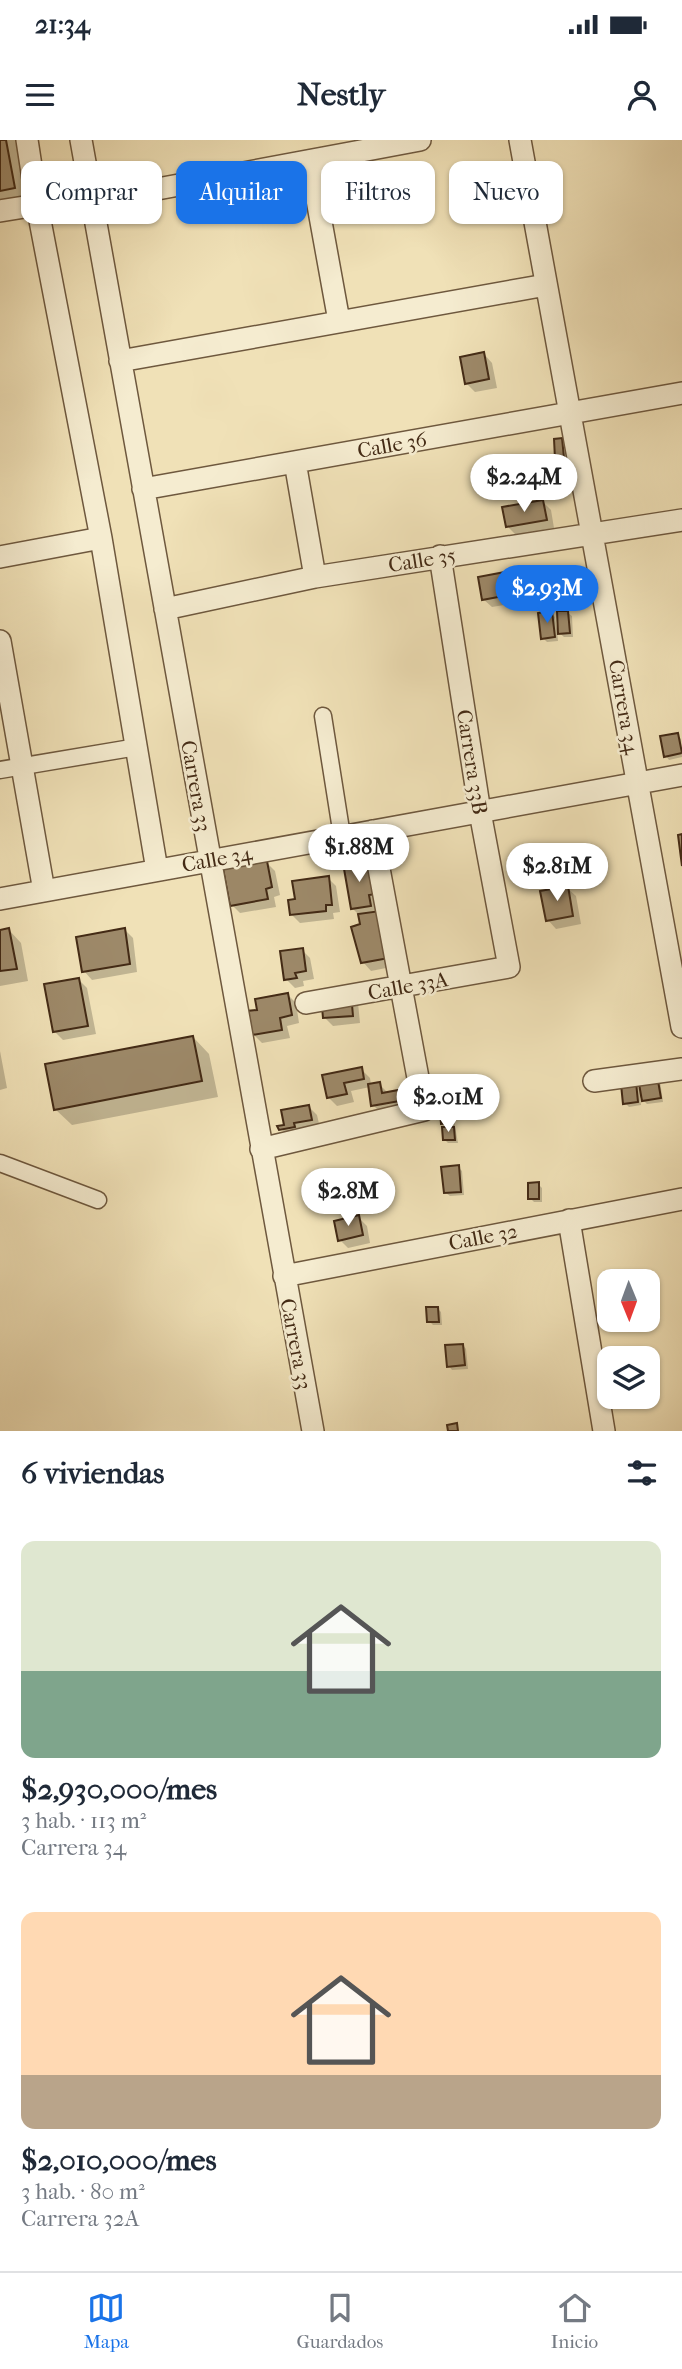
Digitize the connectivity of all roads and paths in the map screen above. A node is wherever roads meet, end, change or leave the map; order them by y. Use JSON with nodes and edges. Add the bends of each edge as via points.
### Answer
{"nodes":[{"id":1,"x":27,"y":140,"type":"edge"},
{"id":2,"x":81,"y":140,"type":"edge"},
{"id":3,"x":420,"y":140,"type":"edge"},
{"id":4,"x":520,"y":140,"type":"edge"},
{"id":5,"x":30,"y":161,"type":"edge"},
{"id":6,"x":85,"y":161,"type":"edge"},
{"id":7,"x":310,"y":161,"type":"junction"},
{"id":8,"x":162,"y":188,"type":"edge"},
{"id":9,"x":21,"y":208,"type":"edge"},
{"id":10,"x":0,"y":211,"type":"edge"},
{"id":11,"x":41,"y":224,"type":"edge"},
{"id":12,"x":97,"y":224,"type":"edge"},
{"id":13,"x":546,"y":285,"type":"junction"},
{"id":14,"x":339,"y":321,"type":"junction"},
{"id":15,"x":120,"y":361,"type":"junction"},
{"id":16,"x":682,"y":393,"type":"edge"},
{"id":17,"x":570,"y":413,"type":"junction"},
{"id":18,"x":295,"y":462,"type":"junction"},
{"id":19,"x":143,"y":489,"type":"junction"},
{"id":20,"x":682,"y":520,"type":"edge"},
{"id":21,"x":592,"y":535,"type":"junction"},
{"id":22,"x":101,"y":538,"type":"junction"},
{"id":23,"x":440,"y":556,"type":"junction"},
{"id":24,"x":0,"y":557,"type":"edge"},
{"id":25,"x":315,"y":577,"type":"junction"},
{"id":26,"x":164,"y":608,"type":"junction"},
{"id":27,"x":0,"y":641,"type":"edge"},
{"id":28,"x":323,"y":716,"type":"dead end"},
{"id":29,"x":137,"y":747,"type":"junction"},
{"id":30,"x":23,"y":766,"type":"junction"},
{"id":31,"x":0,"y":770,"type":"edge"},
{"id":32,"x":682,"y":775,"type":"edge"},
{"id":33,"x":638,"y":783,"type":"junction"},
{"id":34,"x":480,"y":812,"type":"junction"},
{"id":35,"x":372,"y":831,"type":"junction"},
{"id":36,"x":342,"y":836,"type":"junction"},
{"id":37,"x":209,"y":861,"type":"junction"},
{"id":38,"x":157,"y":870,"type":"junction"},
{"id":39,"x":44,"y":891,"type":"junction"},
{"id":40,"x":0,"y":899,"type":"edge"},
{"id":41,"x":509,"y":967,"type":"joint"},
{"id":42,"x":401,"y":987,"type":"junction"},
{"id":43,"x":306,"y":1003,"type":"dead end"},
{"id":44,"x":682,"y":1027,"type":"edge"},
{"id":45,"x":682,"y":1069,"type":"edge"},
{"id":46,"x":594,"y":1081,"type":"dead end"},
{"id":47,"x":261,"y":1149,"type":"junction"},
{"id":48,"x":0,"y":1163,"type":"edge"},
{"id":49,"x":682,"y":1199,"type":"edge"},
{"id":50,"x":98,"y":1200,"type":"dead end"},
{"id":51,"x":569,"y":1220,"type":"junction"},
{"id":52,"x":284,"y":1276,"type":"junction"},
{"id":53,"x":313,"y":1431,"type":"edge"},
{"id":54,"x":604,"y":1431,"type":"edge"}],
"edges":[{"from":1,"to":5,"type":"street"},
{"from":2,"to":6,"type":"street","name":"Carrera 33"},
{"from":3,"to":7,"type":"street"},
{"from":4,"to":13,"type":"street","name":"Carrera 34"},
{"from":7,"to":8,"type":"street"},
{"from":7,"to":14,"type":"street"},
{"from":9,"to":10,"type":"street"},
{"from":11,"to":22,"type":"street"},
{"from":12,"to":15,"type":"street","name":"Carrera 33"},
{"from":13,"to":14,"type":"street"},
{"from":13,"to":17,"type":"street","name":"Carrera 34"},
{"from":14,"to":15,"type":"street"},
{"from":15,"to":19,"type":"street","name":"Carrera 33"},
{"from":16,"to":17,"type":"street","name":"Calle 36"},
{"from":17,"to":18,"type":"street","name":"Calle 36"},
{"from":17,"to":21,"type":"street","name":"Carrera 34"},
{"from":18,"to":19,"type":"street","name":"Calle 36"},
{"from":18,"to":25,"type":"street"},
{"from":19,"to":26,"type":"street","name":"Carrera 33"},
{"from":20,"to":21,"type":"street","name":"Calle 35"},
{"from":21,"to":23,"type":"street","name":"Calle 35"},
{"from":21,"to":33,"type":"street","name":"Carrera 34"},
{"from":22,"to":24,"type":"street"},
{"from":22,"to":29,"type":"street"},
{"from":23,"to":25,"type":"street","name":"Calle 35"},
{"from":23,"to":34,"type":"street","name":"Carrera 33B"},
{"from":25,"to":26,"type":"street","name":"Calle 35"},
{"from":26,"to":37,"type":"street","name":"Carrera 33"},
{"from":27,"to":30,"type":"street"},
{"from":28,"to":36,"type":"street"},
{"from":29,"to":30,"type":"street"},
{"from":29,"to":38,"type":"street"},
{"from":30,"to":31,"type":"street"},
{"from":30,"to":39,"type":"street"},
{"from":32,"to":33,"type":"street","name":"Calle 34"},
{"from":33,"to":34,"type":"street","name":"Calle 34"},
{"from":33,"to":44,"type":"street","name":"Carrera 34"},
{"from":34,"to":35,"type":"street","name":"Calle 34"},
{"from":34,"to":41,"type":"street","name":"Carrera 33B"},
{"from":35,"to":36,"type":"street","name":"Calle 34"},
{"from":35,"to":42,"type":"street"},
{"from":36,"to":37,"type":"street","name":"Calle 34"},
{"from":37,"to":38,"type":"street","name":"Calle 34"},
{"from":37,"to":47,"type":"street","name":"Carrera 33"},
{"from":38,"to":39,"type":"street","name":"Calle 34"},
{"from":39,"to":40,"type":"street","name":"Calle 34"},
{"from":41,"to":42,"type":"street","name":"Calle 33A"},
{"from":42,"to":43,"type":"street","name":"Calle 33A"},
{"from":42,"to":47,"type":"street","via":[[424,1110]]},
{"from":45,"to":46,"type":"street"},
{"from":47,"to":52,"type":"street","name":"Carrera 33"},
{"from":48,"to":50,"type":"street"},
{"from":49,"to":51,"type":"street","name":"Calle 32"},
{"from":51,"to":52,"type":"street","name":"Calle 32"},
{"from":51,"to":54,"type":"street"},
{"from":52,"to":53,"type":"street","name":"Carrera 33"}]}
